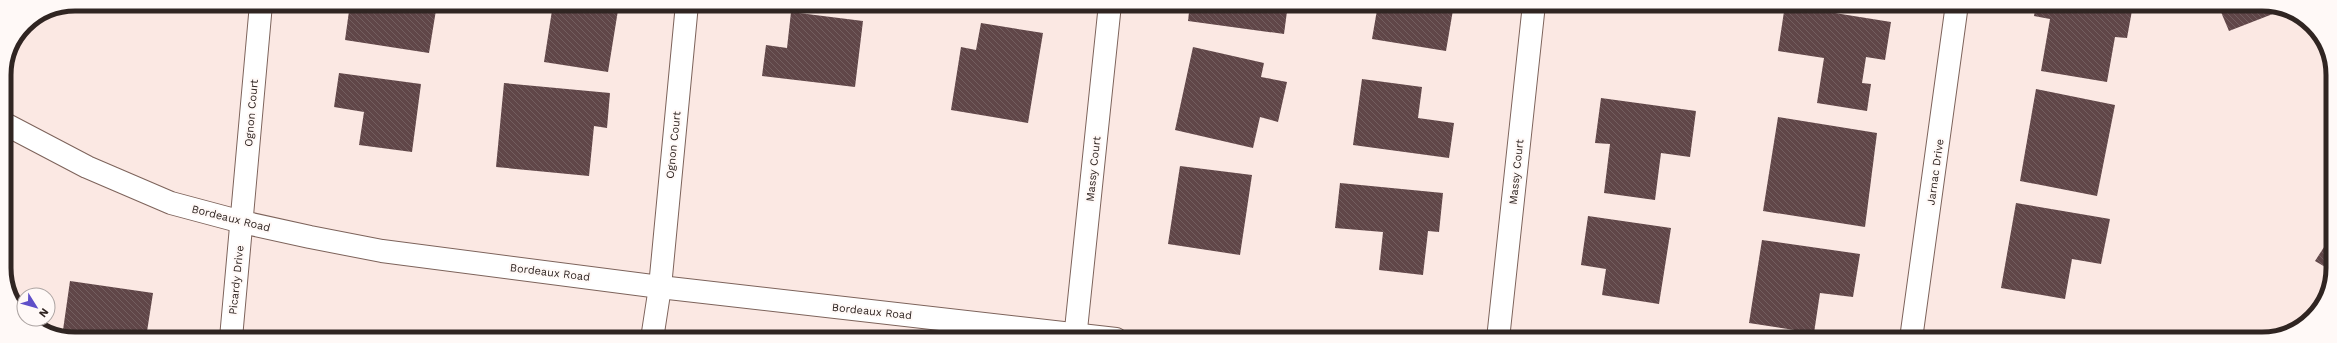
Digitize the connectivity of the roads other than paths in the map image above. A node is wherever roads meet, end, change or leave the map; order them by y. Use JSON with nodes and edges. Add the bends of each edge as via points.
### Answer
{"nodes":[{"id":1,"x":259,"y":11,"type":"edge"},
{"id":2,"x":686,"y":11,"type":"edge"},
{"id":3,"x":1109,"y":11,"type":"edge"},
{"id":4,"x":1533,"y":11,"type":"edge"},
{"id":5,"x":1956,"y":11,"type":"edge"},
{"id":6,"x":11,"y":127,"type":"edge"},
{"id":7,"x":242,"y":222,"type":"junction"},
{"id":8,"x":660,"y":287,"type":"junction"},
{"id":9,"x":232,"y":332,"type":"edge"},
{"id":10,"x":653,"y":332,"type":"edge"},
{"id":11,"x":1042,"y":332,"type":"edge"},
{"id":12,"x":1076,"y":332,"type":"edge"},
{"id":13,"x":1499,"y":332,"type":"edge"},
{"id":14,"x":1913,"y":332,"type":"edge"}],
"edges":[{"from":1,"to":7,"type":"street","name":"Ognon Court"},
{"from":2,"to":8,"type":"street","name":"Ognon Court"},
{"from":3,"to":12,"type":"street","name":"Massy Court"},
{"from":4,"to":13,"type":"street","name":"Massy Court"},
{"from":5,"to":14,"type":"street","name":"Jarnac Drive"},
{"from":6,"to":7,"type":"street","name":"Bordeaux Road","via":[[87,167],[171,203]]},
{"from":7,"to":8,"type":"street","name":"Bordeaux Road","via":[[382,251]]},
{"from":7,"to":9,"type":"street","name":"Picardy Drive"},
{"from":8,"to":10,"type":"street","name":"Ognon Court"},
{"from":8,"to":11,"type":"street","name":"Bordeaux Road"}]}
